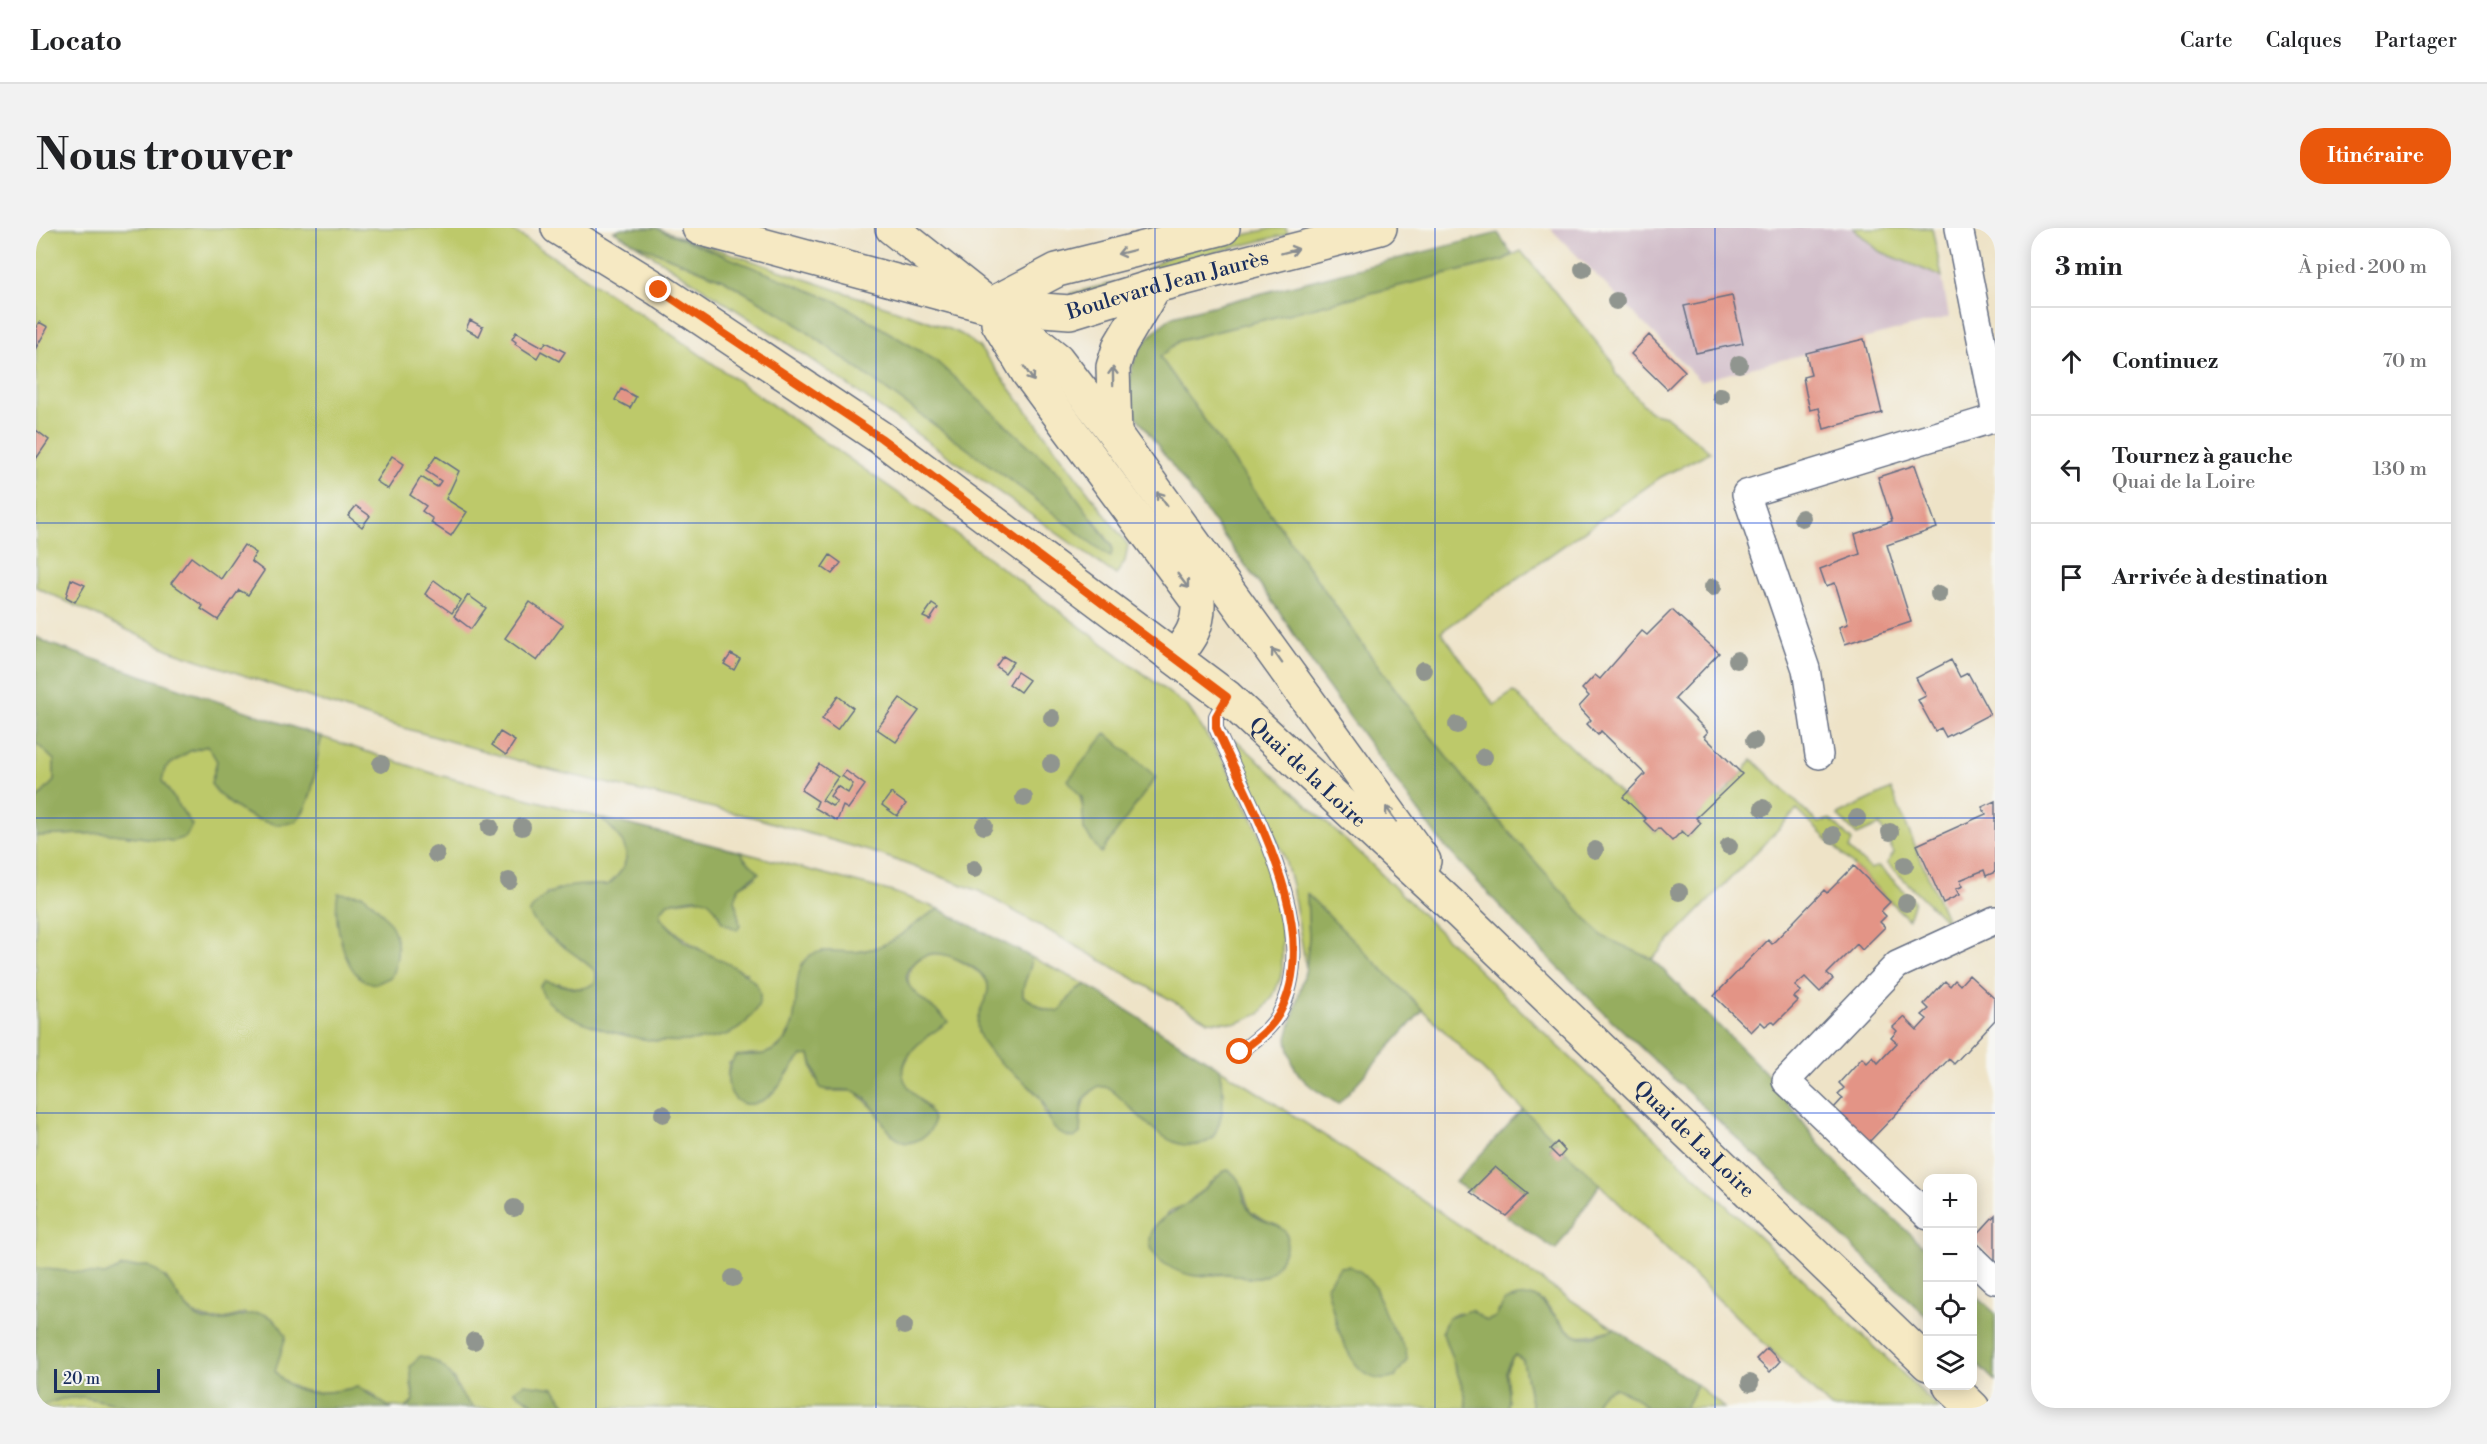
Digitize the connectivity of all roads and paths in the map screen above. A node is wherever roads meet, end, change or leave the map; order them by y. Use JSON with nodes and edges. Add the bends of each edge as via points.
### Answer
{"nodes":[{"id":1,"x":558,"y":228,"type":"edge"},
{"id":2,"x":699,"y":228,"type":"edge"},
{"id":3,"x":892,"y":228,"type":"edge"},
{"id":4,"x":1223,"y":228,"type":"edge"},
{"id":5,"x":1380,"y":228,"type":"edge"},
{"id":6,"x":1959,"y":228,"type":"edge"},
{"id":7,"x":1155,"y":286,"type":"junction"},
{"id":8,"x":988,"y":306,"type":"junction"},
{"id":9,"x":1995,"y":409,"type":"edge"},
{"id":10,"x":1995,"y":418,"type":"edge"},
{"id":11,"x":1115,"y":434,"type":"junction"},
{"id":12,"x":1176,"y":656,"type":"junction"},
{"id":13,"x":1227,"y":697,"type":"junction"},
{"id":14,"x":1819,"y":755,"type":"dead end"},
{"id":15,"x":1461,"y":914,"type":"junction"},
{"id":16,"x":1995,"y":920,"type":"edge"},
{"id":17,"x":1240,"y":1052,"type":"dead end"},
{"id":18,"x":1923,"y":1211,"type":"edge"},
{"id":19,"x":1977,"y":1263,"type":"edge"},
{"id":20,"x":1995,"y":1280,"type":"edge"},
{"id":21,"x":1923,"y":1359,"type":"edge"},
{"id":22,"x":1954,"y":1390,"type":"edge"},
{"id":23,"x":1973,"y":1408,"type":"edge"}],
"edges":[{"from":1,"to":12,"type":"main road","name":"Quai de la Loire","via":[[659,290],[881,438]]},
{"from":2,"to":8,"type":"main road","name":"Boulevard Jean Jaurès"},
{"from":3,"to":8,"type":"main road"},
{"from":4,"to":8,"type":"main road","name":"Boulevard Jean Jaurès","one_way":true,"via":[[1057,270]]},
{"from":7,"to":5,"type":"main road","name":"Boulevard Jean Jaurès","one_way":true},
{"from":6,"to":9,"type":"street"},
{"from":7,"to":8,"type":"main road","name":"Boulevard Jean Jaurès","via":[[1070,312]]},
{"from":11,"to":7,"type":"main road","one_way":true,"via":[[1113,367],[1120,345]]},
{"from":8,"to":11,"type":"main road","via":[[1056,359]]},
{"from":8,"to":12,"type":"main road","one_way":true,"via":[[1028,373],[1198,602],[1199,619],[1193,634]]},
{"from":10,"to":14,"type":"street","via":[[1746,494],[1806,669]]},
{"from":15,"to":11,"type":"main road","one_way":true},
{"from":12,"to":13,"type":"main road","name":"Quai de la Loire"},
{"from":13,"to":15,"type":"main road","name":"Quai de la Loire"},
{"from":13,"to":17,"type":"lane","via":[[1216,716],[1216,728],[1284,880],[1293,968],[1288,995],[1278,1015],[1261,1036]]},
{"from":15,"to":21,"type":"main road","name":"Quai de La Loire"},
{"from":16,"to":18,"type":"street","via":[[1897,964],[1786,1081]]},
{"from":19,"to":20,"type":"street"},
{"from":22,"to":23,"type":"main road"}]}
